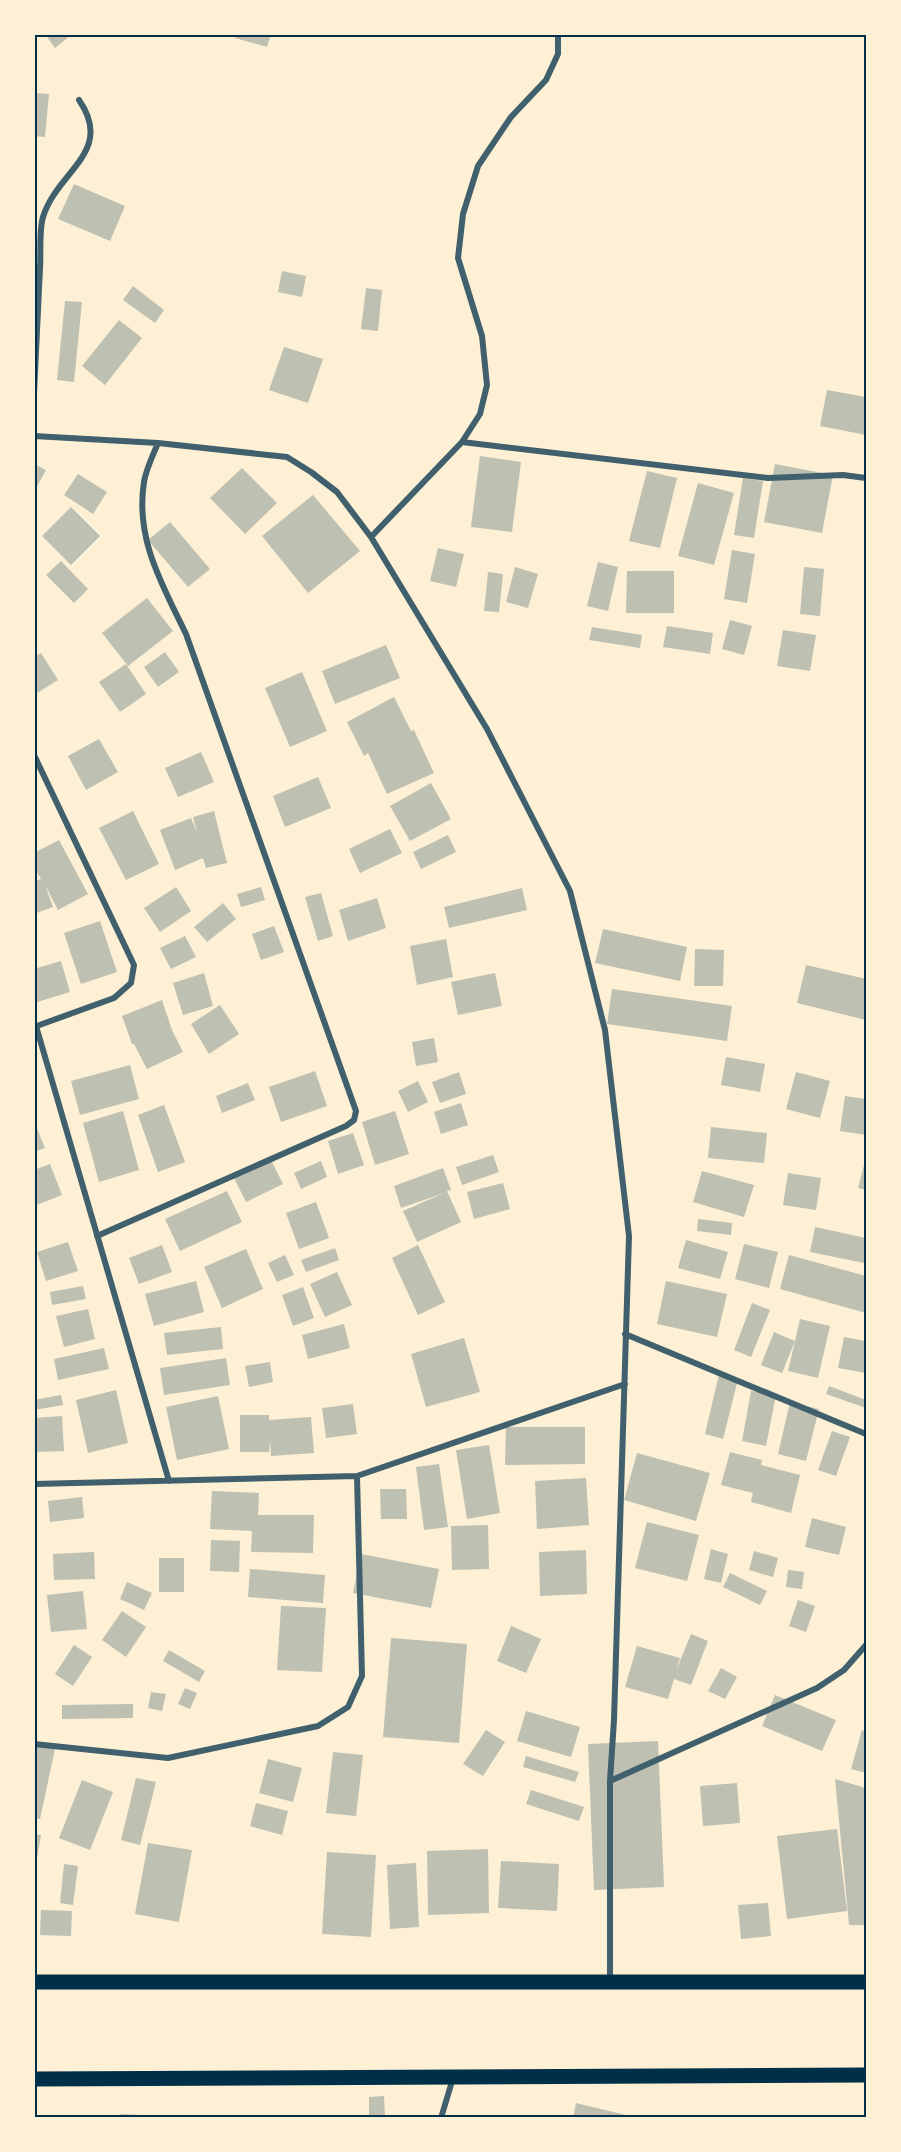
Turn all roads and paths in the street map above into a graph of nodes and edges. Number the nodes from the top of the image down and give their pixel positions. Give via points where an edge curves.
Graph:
1 (558, 34) edge
2 (79, 100) dead end
3 (34, 215) edge
4 (43, 217) junction
5 (34, 393) edge
6 (34, 436) edge
7 (462, 442) junction
8 (158, 443) junction
9 (867, 478) edge
10 (371, 537) junction
11 (34, 755) edge
12 (35, 1026) edge
13 (97, 1236) junction
14 (625, 1334) junction
15 (625, 1384) junction
16 (867, 1434) edge
17 (357, 1476) junction
18 (169, 1481) junction
19 (34, 1484) edge
20 (867, 1645) edge
21 (34, 1744) edge
22 (610, 1781) junction
23 (34, 1982) edge
24 (867, 1982) edge
25 (610, 1983) junction
26 (867, 2075) edge
27 (453, 2078) junction
28 (34, 2079) edge
29 (441, 2118) edge

1 - 7 street via 558,54 546,80 511,117 478,166 463,214 458,258 482,336 487,385 480,414
2 - 4 street via 89,114 91,132 86,153 58,188
3 - 4 street
4 - 5 street
6 - 8 street
7 - 9 street via 768,478
7 - 10 street
8 - 10 street via 287,458 337,492
8 - 13 street via 144,480 142,520 151,558 186,634 356,1111 354,1120 346,1126
10 - 14 street via 487,729 570,891 605,1030 629,1236
11 - 12 street via 134,964 131,983 114,998
12 - 13 street
13 - 18 street
14 - 15 street
14 - 16 street
15 - 17 street
15 - 22 street
17 - 18 street
17 - 21 street via 362,1676 348,1707 318,1726 168,1758
18 - 19 street
20 - 22 street via 844,1670 817,1688
22 - 25 street
23 - 25 main road
24 - 25 main road
26 - 27 main road
27 - 28 main road
27 - 29 street

